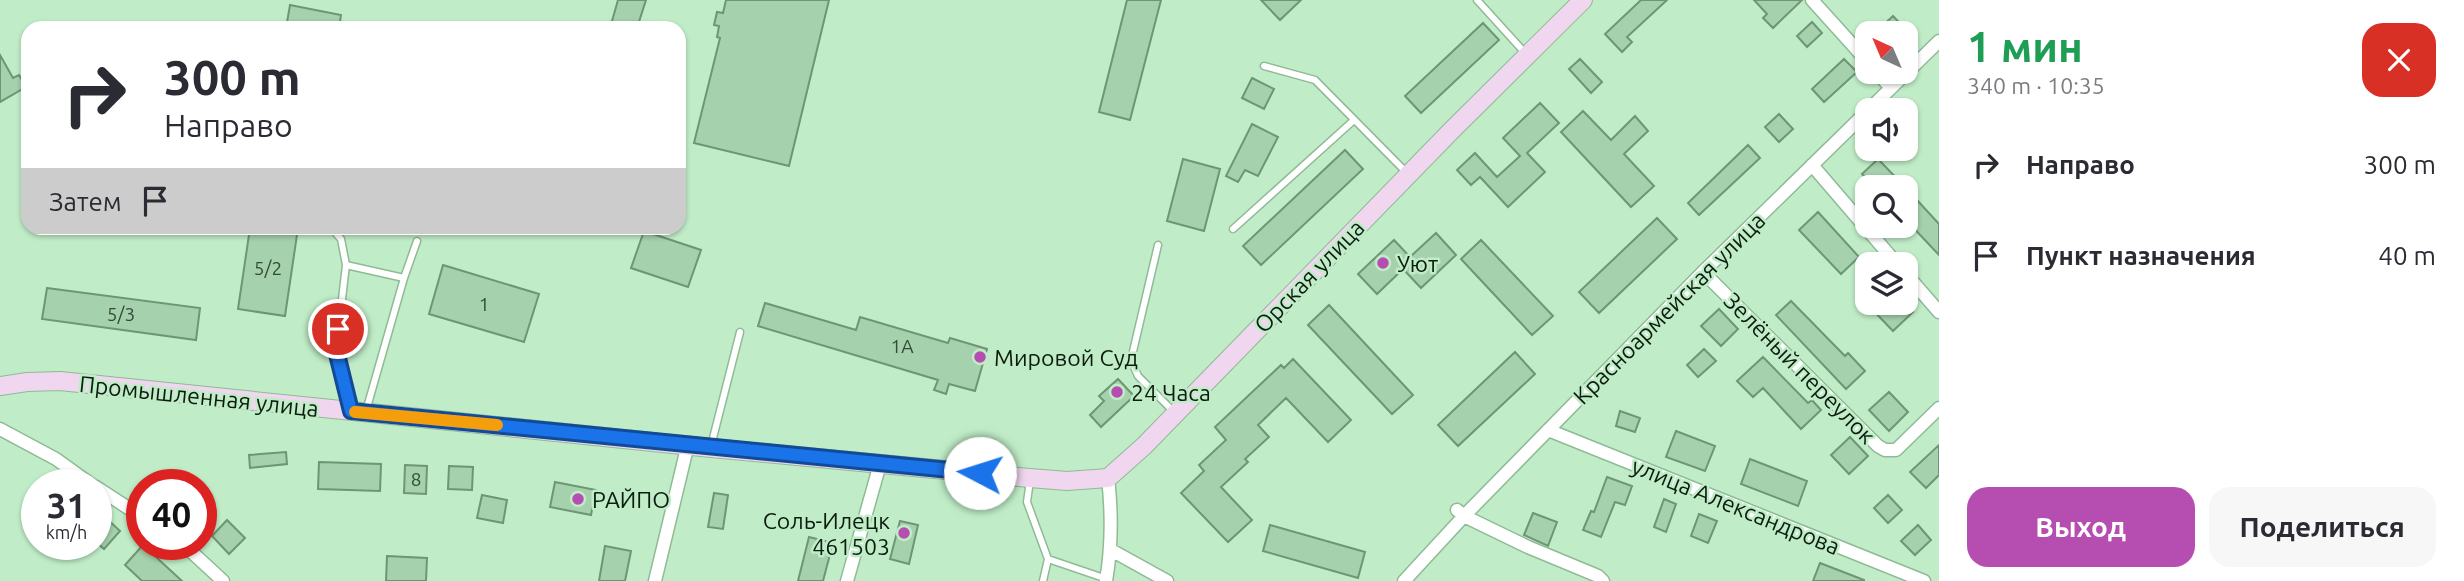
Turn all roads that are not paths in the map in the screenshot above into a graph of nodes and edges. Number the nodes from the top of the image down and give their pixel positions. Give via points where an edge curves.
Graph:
1 (1477, 0) edge
2 (1583, 0) edge
3 (1812, 0) edge
4 (1939, 41) edge
5 (1855, 48) edge
6 (1527, 55) junction
7 (1265, 66) dead end
8 (1887, 84) edge
9 (1890, 87) junction
10 (1354, 120) junction
11 (1812, 165) junction
12 (1409, 174) junction
13 (1233, 229) dead end
14 (337, 235) edge
15 (417, 241) dead end
16 (1158, 246) dead end
17 (1887, 252) edge
18 (346, 265) junction
19 (1703, 272) junction
20 (404, 278) junction
21 (1918, 288) edge
22 (1939, 312) edge
23 (740, 332) dead end
24 (0, 386) edge
25 (1939, 408) edge
26 (358, 412) junction
27 (1175, 413) junction
28 (0, 429) edge
29 (1548, 430) junction
30 (688, 444) junction
31 (711, 448) junction
32 (880, 464) junction
33 (70, 469) edge
34 (1030, 478) junction
35 (1108, 478) junction
36 (1461, 513) junction
37 (1111, 550) junction
38 (1048, 559) junction
39 (200, 560) edge
40 (1106, 580) edge
41 (223, 581) edge
42 (655, 581) edge
43 (847, 581) edge
44 (1043, 581) edge
45 (1167, 581) edge
46 (1405, 581) edge
47 (1603, 581) edge
48 (1924, 581) edge

1 - 6 lane
2 - 6 street, Орская улица
3 - 5 street
4 - 9 street, Красноармейская улица
6 - 12 street, Орская улица
7 - 10 lane via 1315,80
8 - 9 street
9 - 11 street, Красноармейская улица
10 - 12 lane
10 - 13 lane
11 - 17 street
11 - 19 street, Красноармейская улица
12 - 27 street, Орская улица
14 - 18 lane
15 - 20 lane
16 - 27 lane via 1131,360 1138,376
18 - 20 lane
18 - 26 lane via 336,350
19 - 25 street, Зелёный переулок via 1878,446 1891,451 1901,446
19 - 29 street, Красноармейская улица
20 - 26 lane
21 - 22 street
23 - 31 lane
24 - 26 street, Промышленная улица via 60,381
26 - 30 street, Промышленная улица
27 - 35 street, Орская улица
28 - 33 street
29 - 36 street, Красноармейская улица
29 - 48 street, улица Александрова
30 - 31 street, Промышленная улица
30 - 42 street
31 - 32 street, Промышленная улица
32 - 34 street, Промышленная улица
32 - 43 street
34 - 35 street, Промышленная улица
34 - 38 lane via 1027,502
35 - 37 street
36 - 46 street, Красноармейская улица
36 - 47 street
37 - 40 street
37 - 45 street
38 - 40 lane
38 - 44 lane
39 - 41 street

